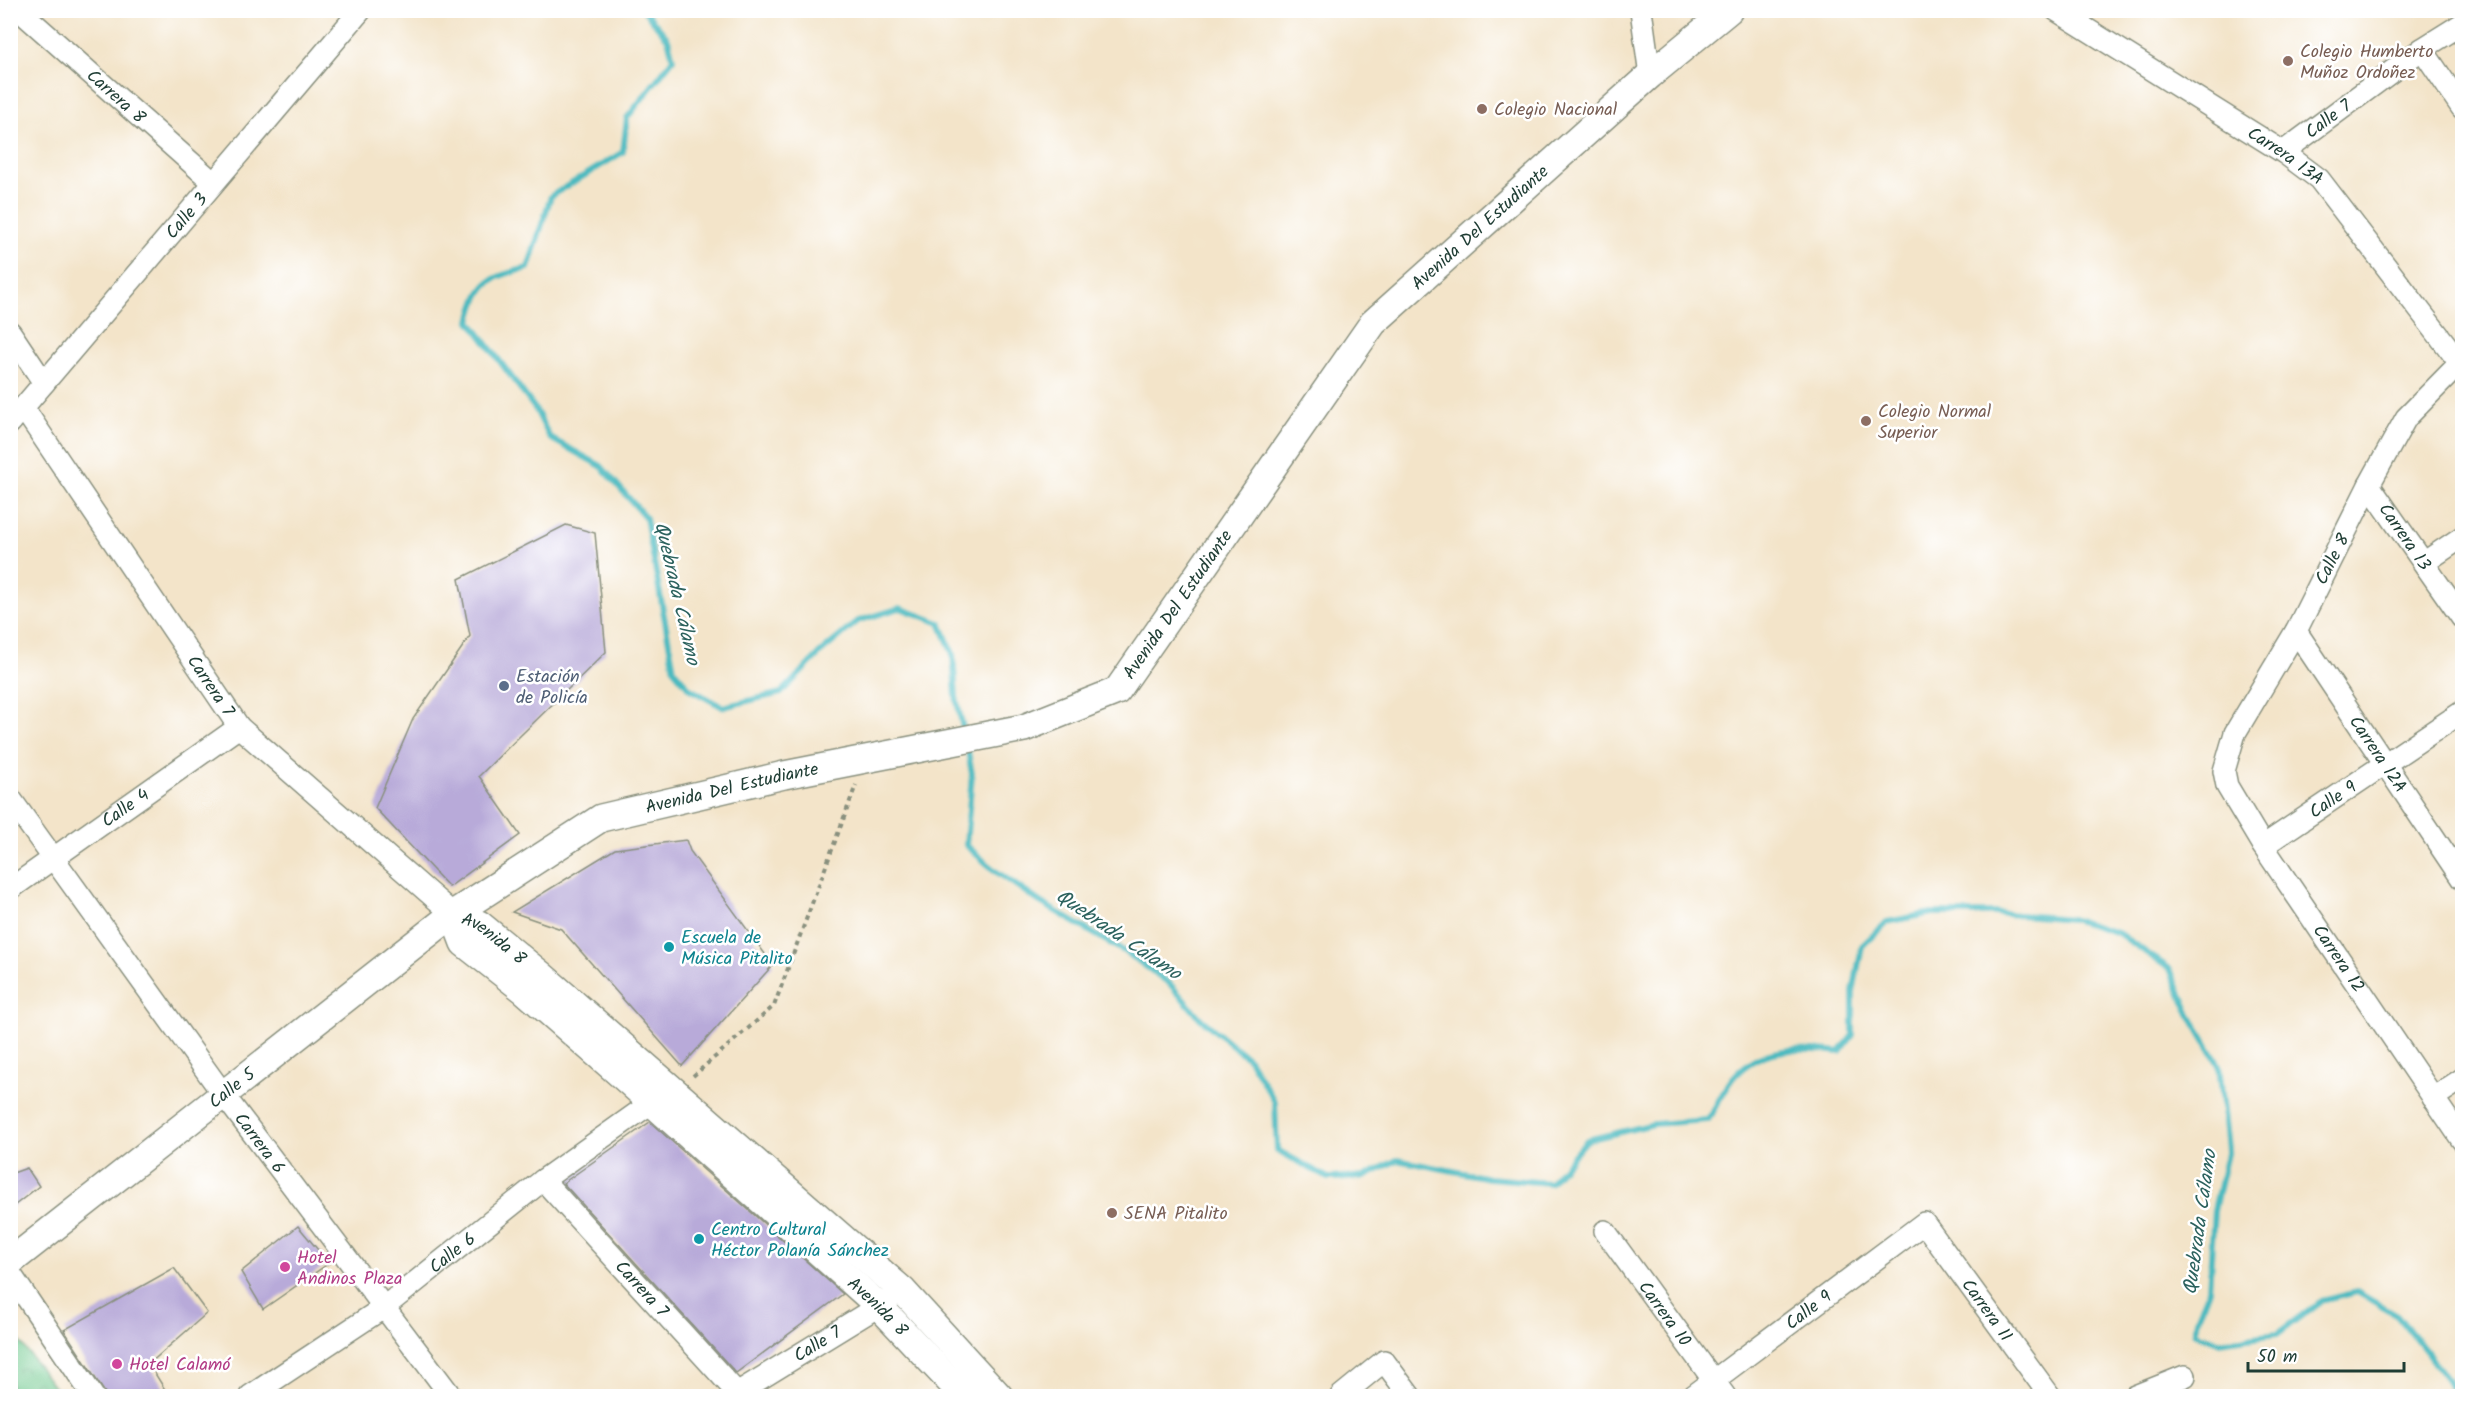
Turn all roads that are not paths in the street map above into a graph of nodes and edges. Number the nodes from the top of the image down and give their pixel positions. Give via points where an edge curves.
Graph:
1 (19, 10) edge
2 (361, 10) edge
3 (1641, 10) edge
4 (1729, 10) edge
5 (2056, 10) edge
6 (2463, 24) edge
7 (2421, 49) junction
8 (1650, 75) junction
9 (2463, 108) edge
10 (2283, 152) junction
11 (213, 182) junction
12 (10, 332) edge
13 (2461, 362) edge
14 (44, 383) junction
15 (17, 416) edge
16 (2368, 485) junction
17 (2463, 537) edge
18 (2425, 561) junction
19 (2463, 618) edge
20 (2296, 631) junction
21 (2463, 712) edge
22 (239, 727) junction
23 (2386, 764) junction
24 (2224, 771) joint
25 (10, 798) edge
26 (2263, 846) junction
27 (55, 857) junction
28 (2463, 879) edge
29 (10, 889) edge
30 (453, 914) junction
31 (2463, 1079) edge
32 (223, 1094) junction
33 (664, 1094) junction
34 (2433, 1098) junction
35 (2463, 1140) edge
36 (543, 1180) junction
37 (1924, 1222) joint
38 (1605, 1231) dead end
39 (10, 1262) edge
40 (10, 1273) edge
41 (903, 1291) junction
42 (879, 1306) junction
43 (383, 1308) junction
44 (2185, 1376) dead end
45 (1720, 1389) edge
46 (737, 1395) edge
47 (93, 1396) edge
48 (249, 1396) edge
49 (452, 1396) edge
50 (964, 1396) edge
51 (999, 1396) edge
52 (1341, 1396) edge
53 (1410, 1396) edge
54 (1693, 1396) edge
55 (2050, 1396) edge
56 (2135, 1396) edge

1 - 11 street, Carrera 8
2 - 11 street, Calle 3
3 - 8 street
4 - 8 main road, Avenida Del Estudiante
5 - 10 street, Carrera 13A
6 - 7 street, Calle 7
7 - 9 street
7 - 10 street, Calle 7
8 - 30 main road, Avenida Del Estudiante via 1373,323 1117,691 1024,729 784,775 601,818
10 - 13 street, Carrera 13A via 2319,179
11 - 14 street, Calle 3
12 - 14 street
13 - 16 street, Calle 8 via 2406,418
14 - 15 street, Calle 3
15 - 22 street, Carrera 7
16 - 18 street, Carrera 13
16 - 20 street, Calle 8
17 - 18 street
18 - 19 street, Carrera 13
20 - 23 street, Carrera 12A
20 - 24 street, Calle 8 via 2235,733
21 - 23 street, Calle 9
22 - 27 street, Calle 4
22 - 30 street, Carrera 7
23 - 26 street, Calle 9
23 - 28 street, Carrera 12A
24 - 26 street, Carrera 12 via 2227,786
25 - 27 street, Carrera 6
26 - 34 street, Carrera 12
27 - 29 street, Calle 4
27 - 32 street, Carrera 6
30 - 32 main road, Calle 5
30 - 33 main road, Avenida 8 via 479,924
31 - 34 street
32 - 39 main road, Calle 5
32 - 43 street, Carrera 6
33 - 36 street, Calle 6
33 - 41 main road, Avenida 8
33 - 42 main road, Avenida 8
34 - 35 street, Carrera 12
36 - 43 street, Calle 6
36 - 46 street, Carrera 7
37 - 45 street, Calle 9
37 - 55 street, Carrera 11
38 - 45 street, Carrera 10
40 - 47 street
41 - 42 street, Calle 7
41 - 51 main road, Avenida 8
42 - 46 street, Calle 7
42 - 50 main road, Avenida 8
43 - 48 street, Calle 6
43 - 49 street, Carrera 6
44 - 56 street
45 - 54 street, Calle 9
52 - 53 street via 1384,1362

